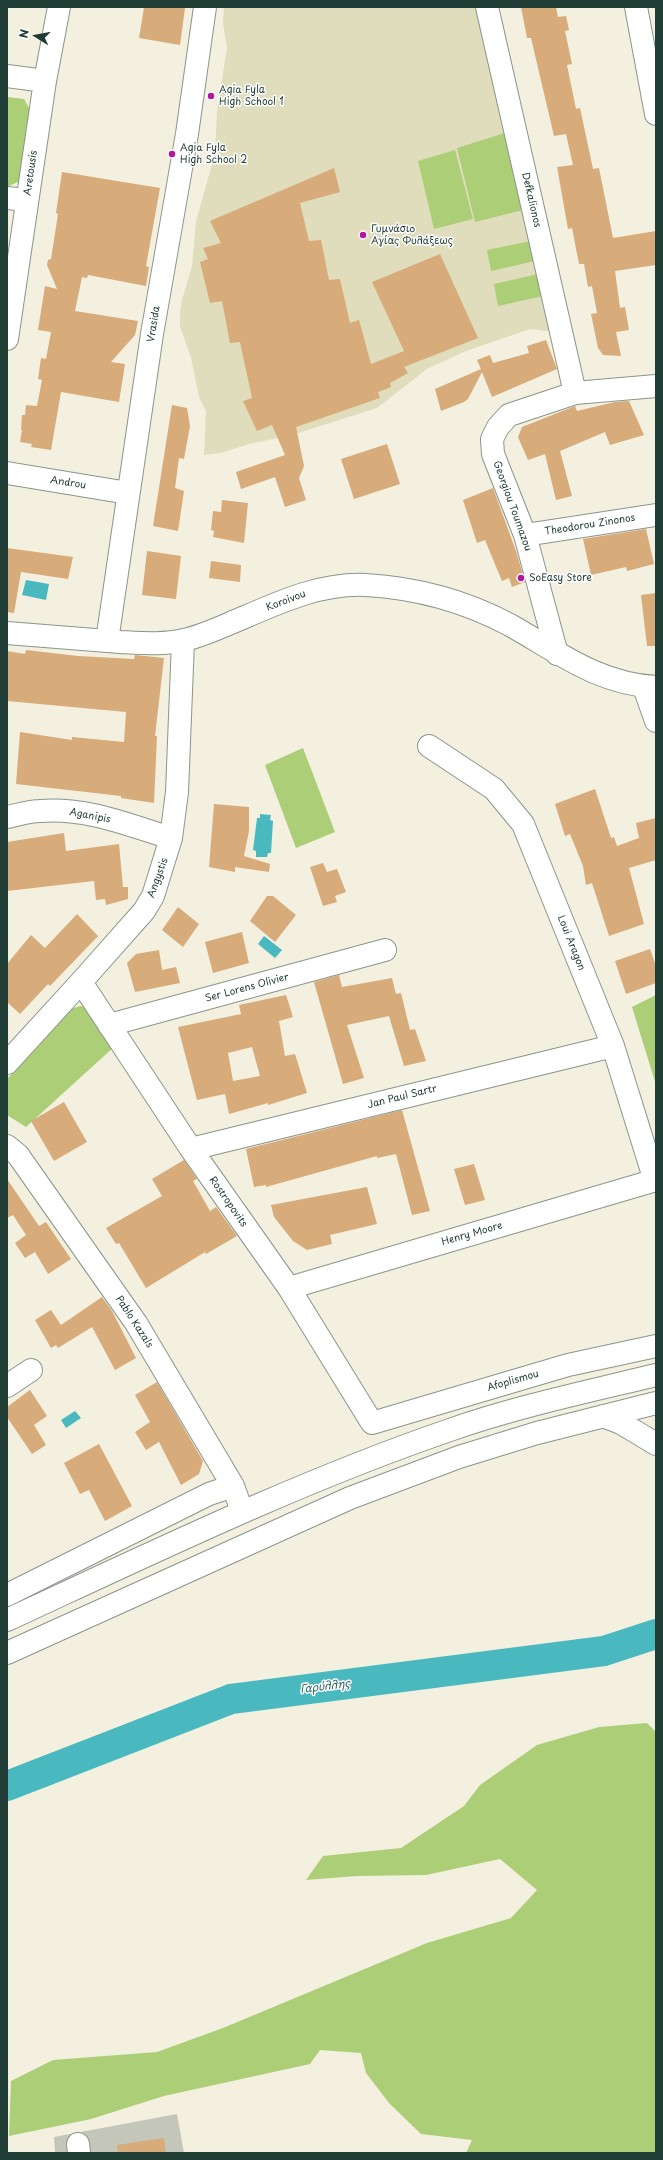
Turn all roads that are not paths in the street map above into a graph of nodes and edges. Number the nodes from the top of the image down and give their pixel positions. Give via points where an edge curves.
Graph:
1 (59, 7) edge
2 (205, 7) edge
3 (488, 7) edge
4 (636, 7) edge
5 (7, 76) edge
6 (45, 81) junction
7 (656, 114) edge
8 (17, 199) edge
9 (7, 334) edge
10 (656, 386) edge
11 (575, 392) junction
12 (7, 473) edge
13 (128, 493) junction
14 (656, 515) edge
15 (524, 535) junction
16 (7, 633) edge
17 (107, 641) junction
18 (183, 641) junction
19 (557, 654) junction
20 (650, 687) edge
21 (656, 721) edge
22 (429, 746) dead end
23 (7, 817) edge
24 (171, 838) junction
25 (385, 950) dead end
26 (81, 982) junction
27 (110, 1025) junction
28 (613, 1046) junction
29 (7, 1063) edge
30 (7, 1146) edge
31 (192, 1149) junction
32 (656, 1180) edge
33 (289, 1288) junction
34 (656, 1346) edge
35 (31, 1370) dead end
36 (656, 1375) edge
37 (7, 1386) edge
38 (656, 1403) edge
39 (602, 1416) junction
40 (372, 1423) joint
41 (656, 1444) edge
42 (233, 1486) junction
43 (242, 1510) junction
44 (7, 1596) edge
45 (7, 1620) edge
46 (7, 1653) edge

1 - 6 street, Aretousis
2 - 13 street, Vrasida via 187,134 152,334
3 - 11 street, Defkalionos
4 - 7 street
5 - 6 street
6 - 8 street, Aretousis
8 - 9 street, Aretousis
10 - 11 street, Georgiou Toumazou
11 - 15 street, Georgiou Toumazou via 510,415 498,427 492,439 492,454
12 - 13 street, Androu
13 - 17 street, Vrasida
14 - 15 street, Theodorou Zinonos
15 - 19 street, Georgiou Toumazou
16 - 17 street, Koroivou
17 - 18 street, Koroivou
18 - 19 street, Koroivou via 216,631 308,592 336,586 366,585 434,594 466,605 509,625
18 - 24 street, Angystis via 177,792
19 - 20 street, Koroivou via 594,672
20 - 21 street
22 - 28 street, Loui Aragon via 494,789 523,824
23 - 24 street, Aganipis via 40,811 67,811 101,816
24 - 26 street, Angystis via 160,877 144,911
25 - 27 street, Ser Lorens Olivier
26 - 27 street, Rostropovits
26 - 29 street, Angystis
27 - 31 street, Rostropovits
28 - 31 street, Jan Paul Sartr
28 - 32 street, Loui Aragon
30 - 42 street, Pablo Kazals via 18,1155 136,1323
31 - 33 street, Rostropovits
32 - 33 street, Henry Moore
33 - 40 street, Rostropovits
34 - 40 street, Afoplismou via 568,1365
35 - 37 street
36 - 43 street via 509,1411 448,1430
38 - 39 street
39 - 41 street via 622,1423
39 - 46 street via 459,1457 350,1498
42 - 43 street, Pablo Kazals
42 - 44 street via 209,1494
43 - 45 street

